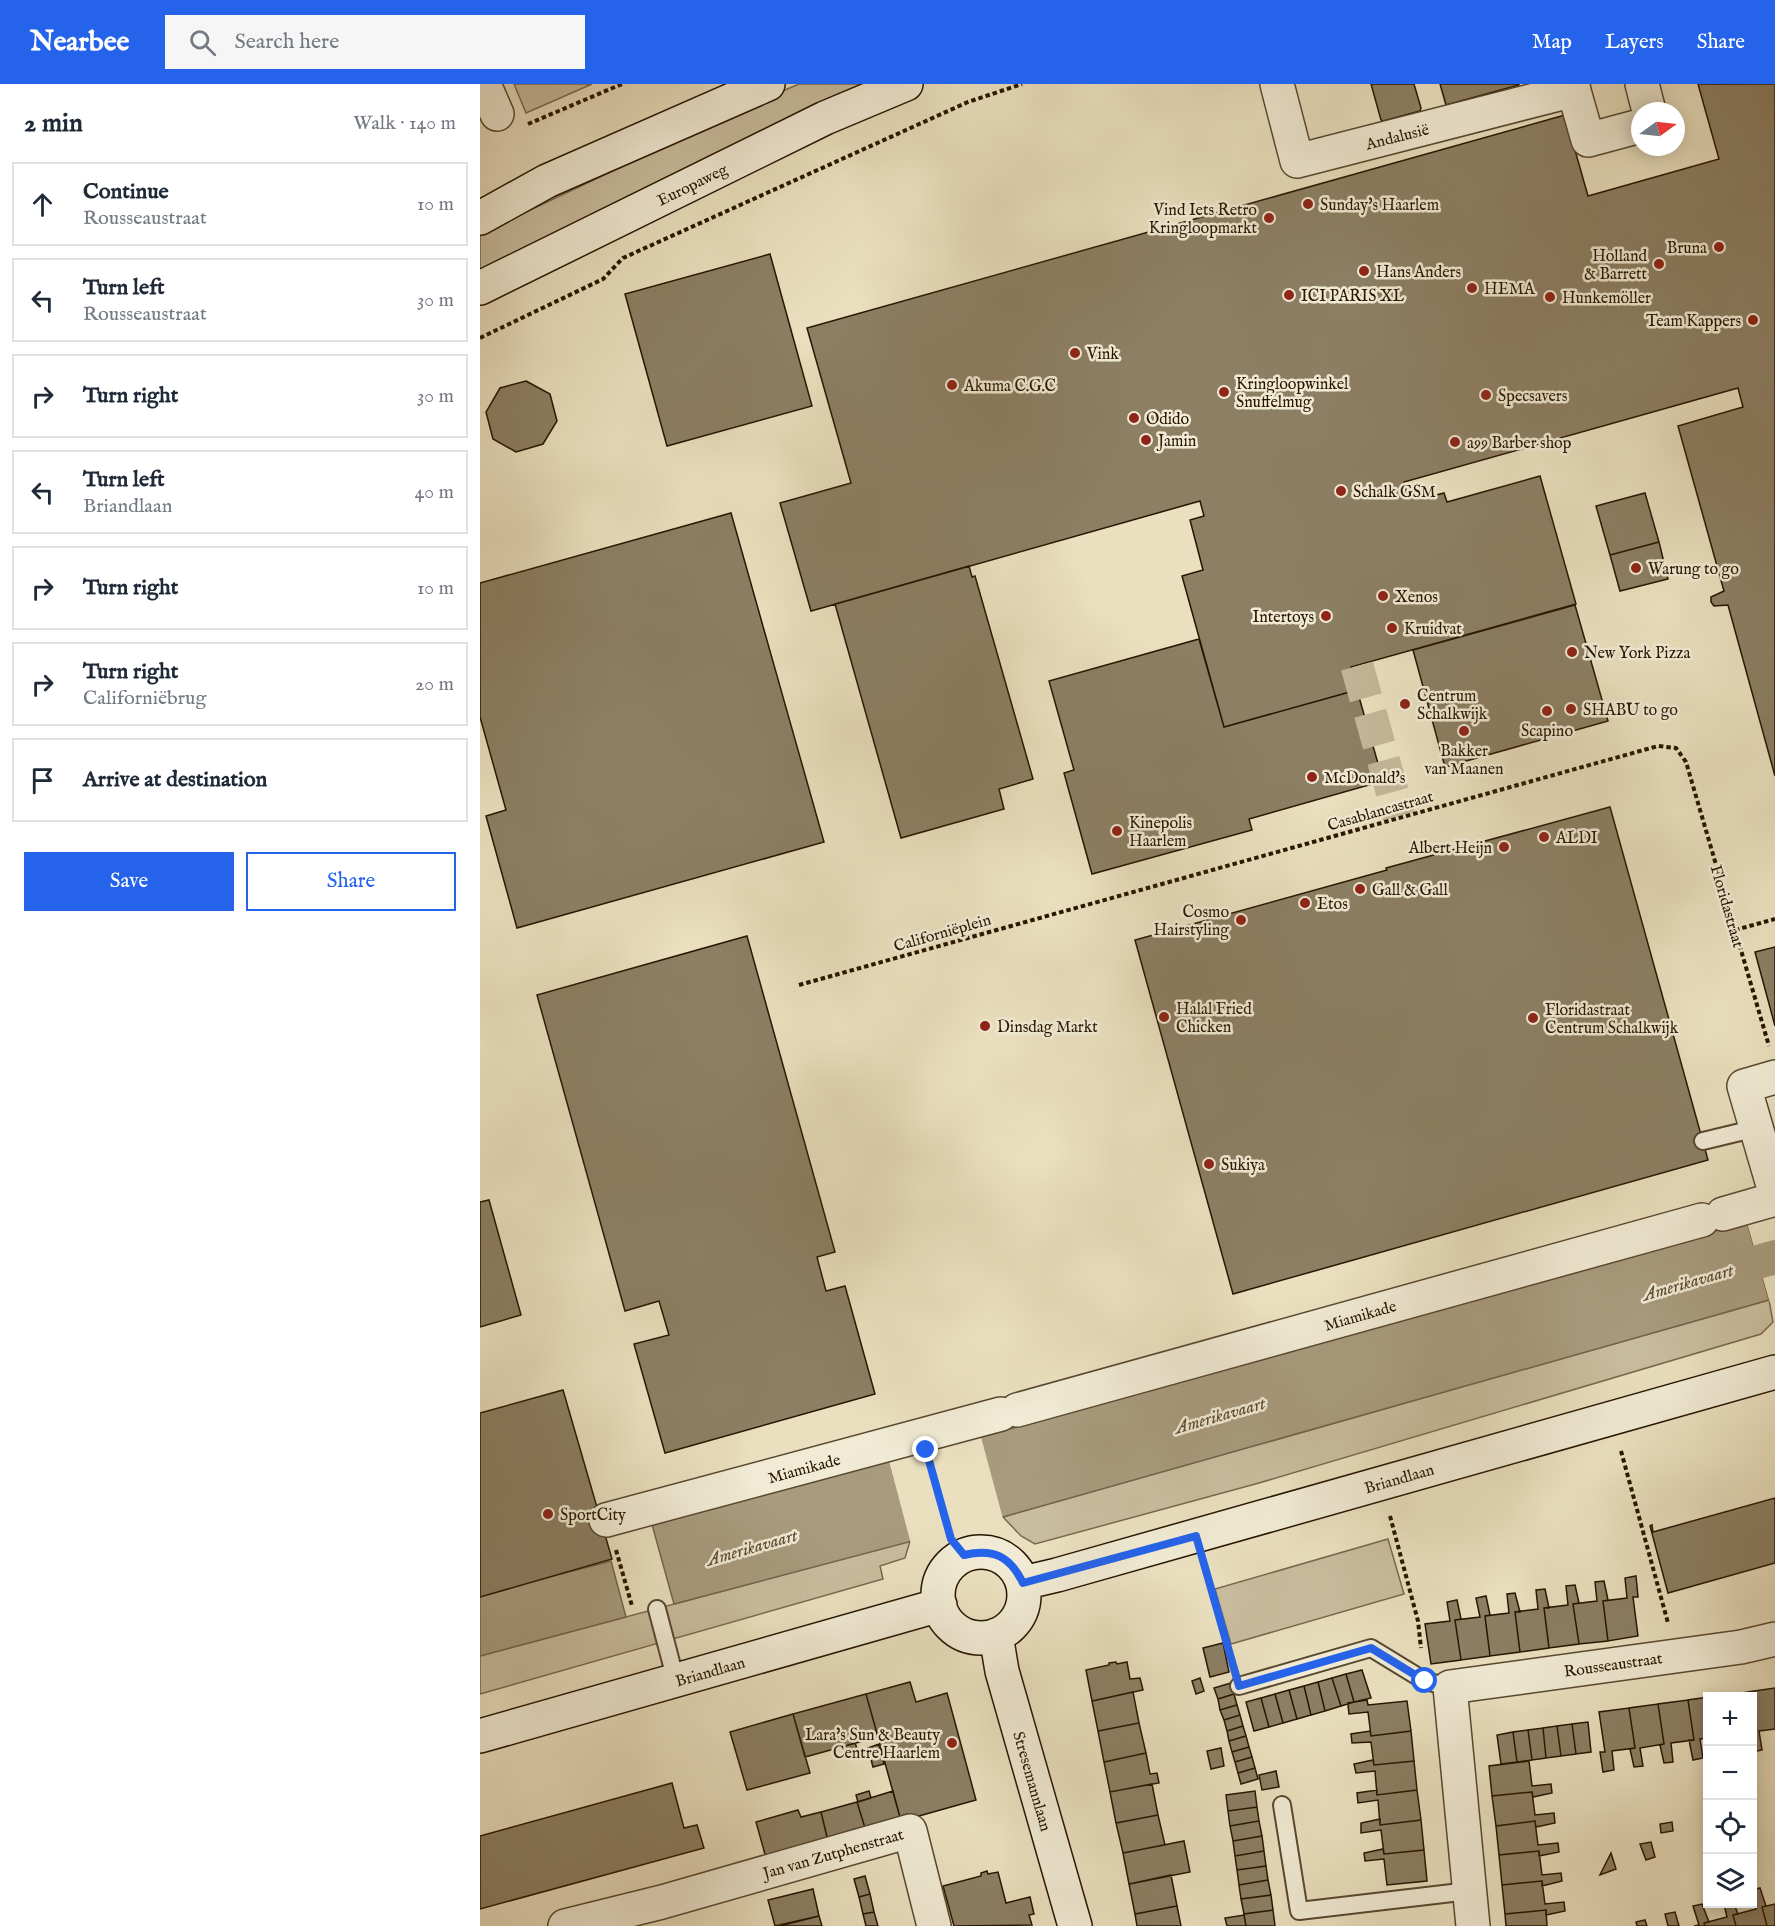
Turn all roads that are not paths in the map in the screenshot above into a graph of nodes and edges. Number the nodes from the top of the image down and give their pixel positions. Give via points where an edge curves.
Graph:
1 (484, 84) edge
2 (768, 84) edge
3 (906, 84) edge
4 (1277, 84) edge
5 (1642, 84) edge
6 (1573, 87) edge
7 (1647, 102) edge
8 (497, 114) dead end
9 (1631, 128) edge
10 (480, 218) edge
11 (480, 288) edge
12 (1773, 1066) edge
13 (1757, 1128) junction
14 (1703, 1141) dead end
15 (1775, 1192) edge
16 (1775, 1199) edge
17 (1775, 1372) edge
18 (606, 1520) dead end
19 (1023, 1583) junction
20 (940, 1605) junction
21 (657, 1609) dead end
22 (996, 1635) junction
23 (1775, 1639) edge
24 (676, 1681) junction
25 (1437, 1684) junction
26 (1239, 1686) road end
27 (480, 1736) edge
28 (1282, 1804) dead end
29 (1470, 1891) junction
30 (667, 1914) edge
31 (565, 1926) edge
32 (934, 1926) edge
33 (1075, 1926) edge
34 (1473, 1926) edge

1 - 8 street
2 - 10 street via 547,181
3 - 11 street, Europaweg via 825,118
4 - 6 street, Andalusië via 1297,161
5 - 7 street
6 - 9 street, Andalusië via 1588,140
12 - 13 street via 1744,1086
13 - 14 lane
13 - 15 street
16 - 18 street, Miamikade
17 - 19 street, Briandlaan
19 - 20 street via 1006,1559 958,1547 943,1576
19 - 22 street via 1019,1614
20 - 22 street via 945,1618 968,1636
20 - 24 street, Briandlaan
21 - 24 lane
22 - 33 street, Stresemannlaan via 1002,1671
23 - 25 street, Rousseaustraat via 1741,1647
24 - 27 street, Briandlaan
25 - 26 lane via 1371,1648
25 - 29 street
28 - 29 lane via 1299,1911
29 - 34 street
30 - 31 street, Jan van Zutphenstraat
30 - 32 street, Jan van Zutphenstraat via 910,1831

